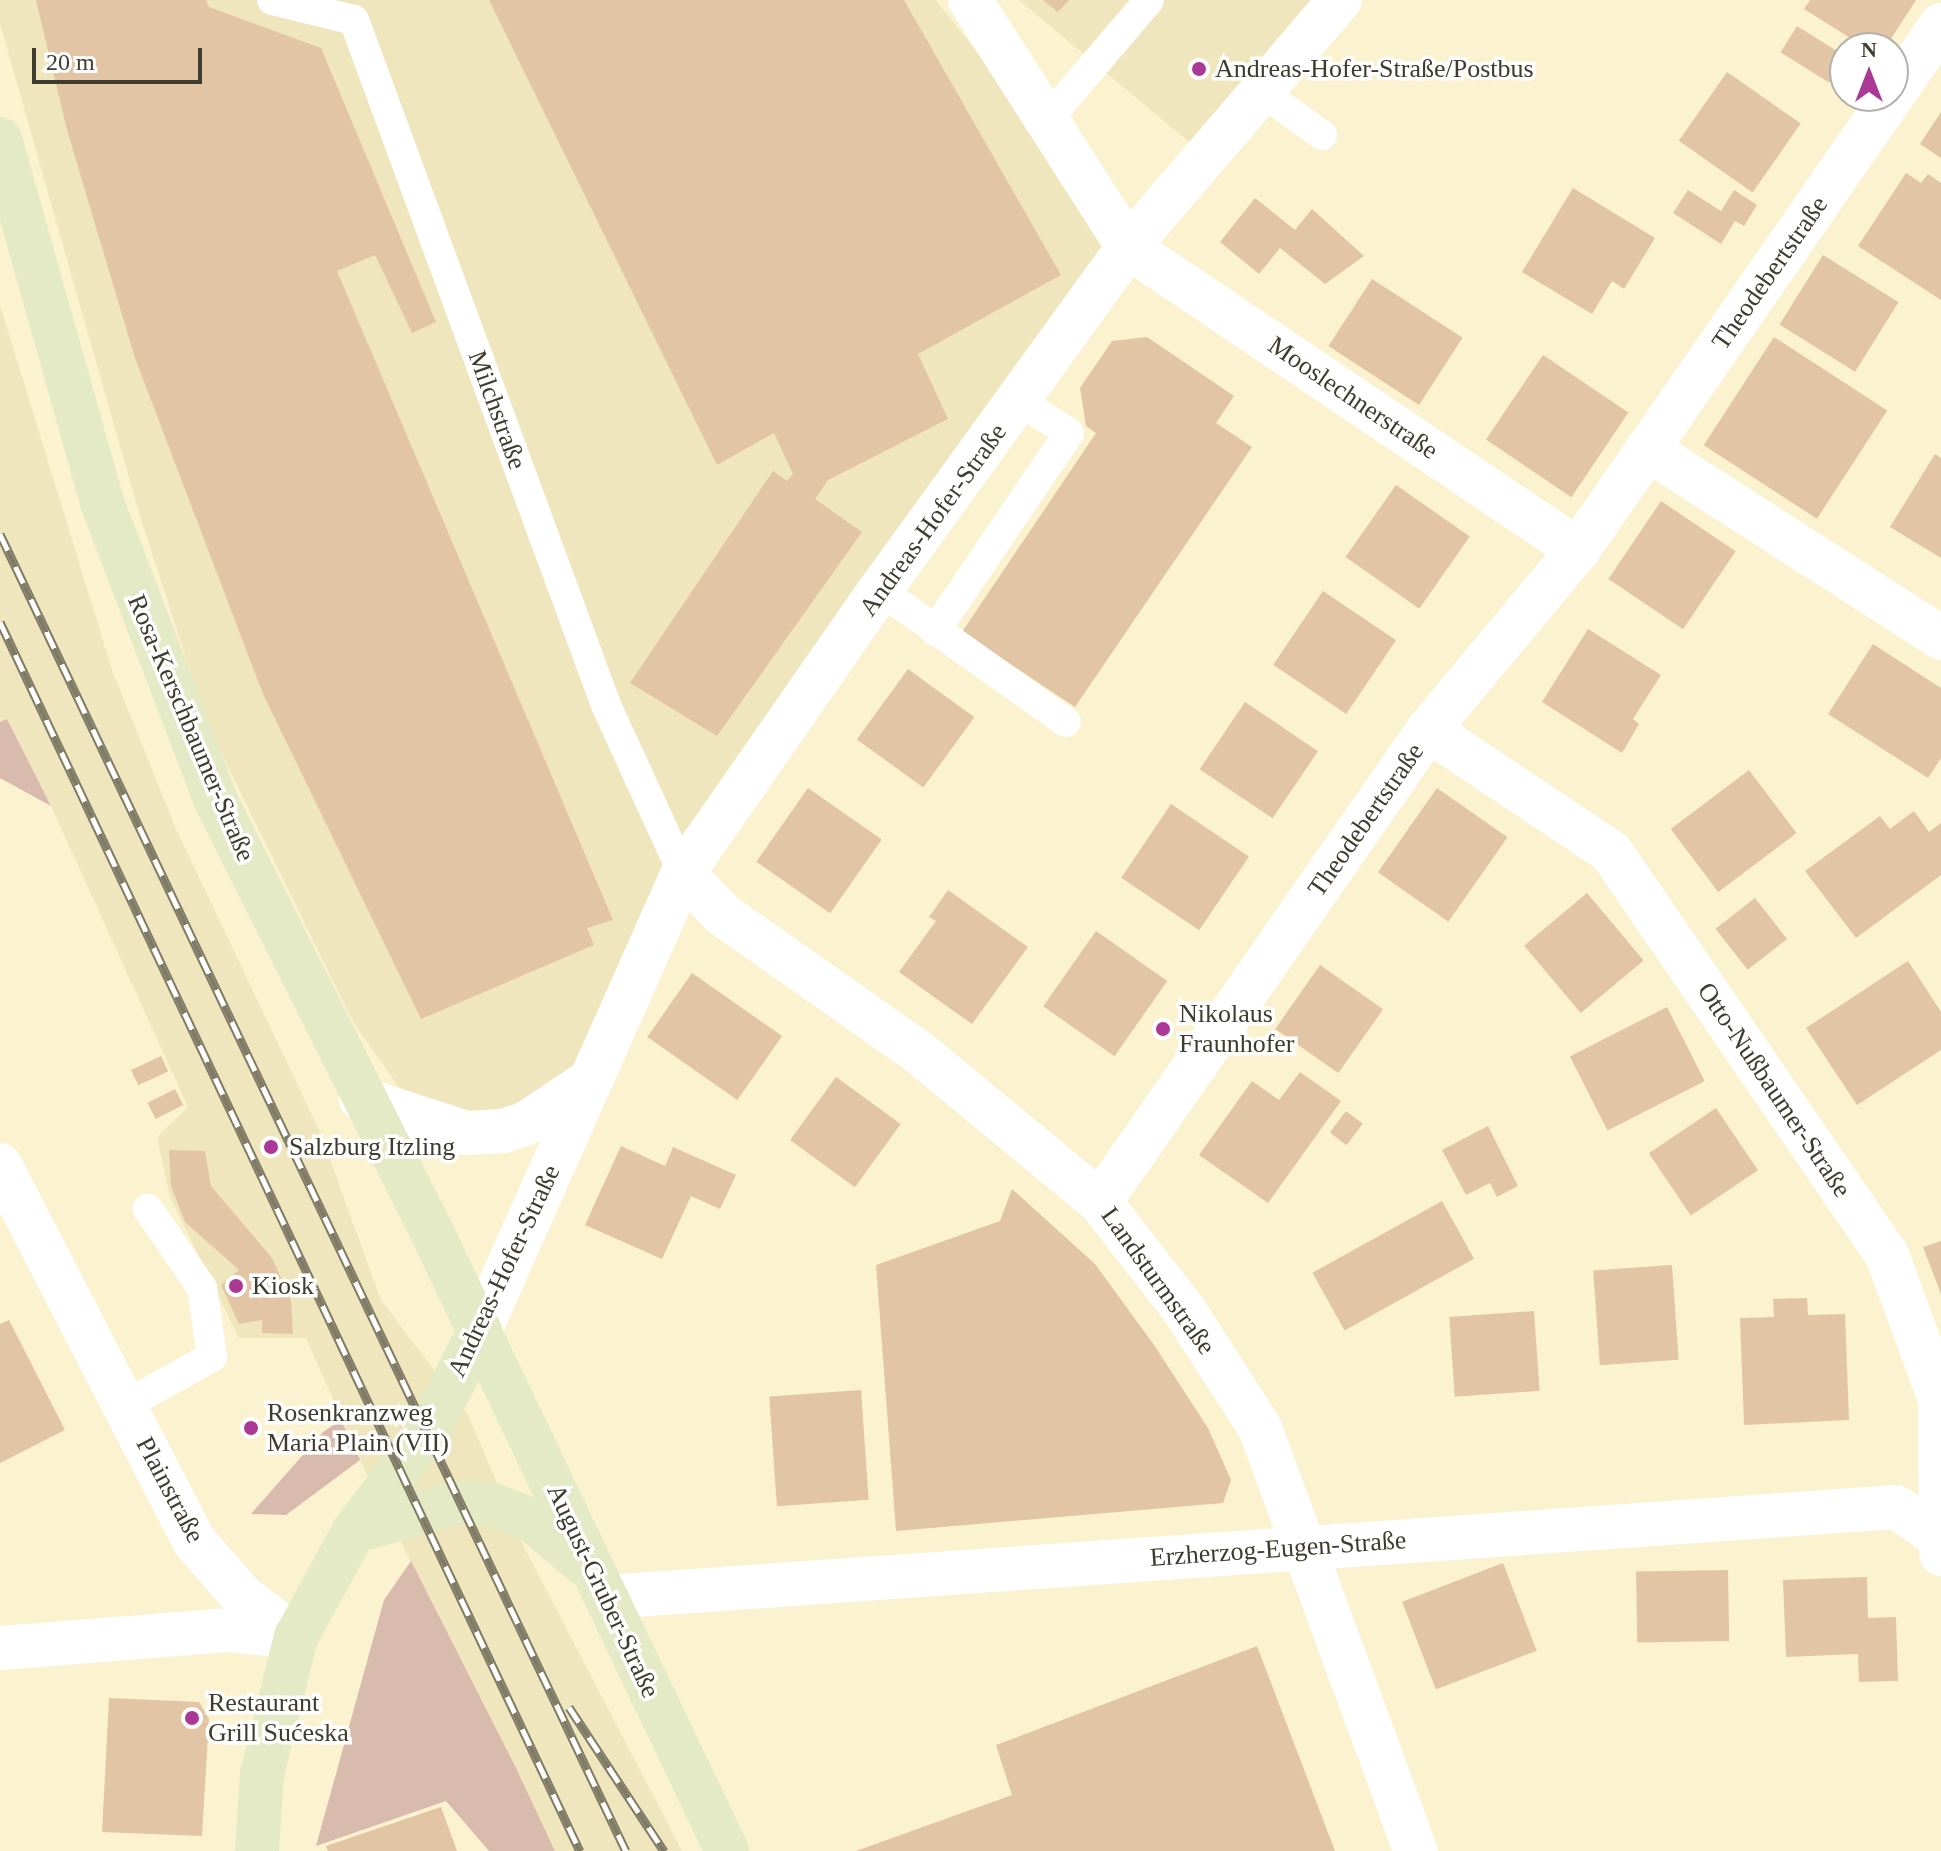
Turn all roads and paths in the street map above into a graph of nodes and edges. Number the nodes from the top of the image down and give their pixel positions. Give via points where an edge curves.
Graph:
1 (272, 0) edge
2 (970, 0) edge
3 (1149, 0) edge
4 (1336, 2) edge
5 (1941, 25) edge
6 (1909, 72) edge
7 (1262, 92) junction
8 (1881, 112) edge
9 (1047, 120) junction
10 (1322, 135) dead end
11 (0, 139) edge
12 (1128, 247) junction
13 (1020, 401) junction
14 (1647, 449) junction
15 (1578, 550) junction
16 (880, 590) junction
17 (935, 631) junction
18 (1941, 638) edge
19 (1066, 722) dead end
20 (1428, 730) junction
21 (683, 873) junction
22 (588, 1082) junction
23 (361, 1099) junction
24 (0, 1165) edge
25 (1100, 1202) junction
26 (148, 1209) dead end
27 (480, 1330) junction
28 (125, 1405) junction
29 (354, 1531) junction
30 (1940, 1537) edge
31 (1308, 1546) junction
32 (1941, 1554) edge
33 (602, 1588) junction
34 (296, 1637) junction
35 (0, 1648) edge
36 (257, 1851) edge
37 (727, 1851) edge
38 (1416, 1851) edge

1 - 21 lane, Milchstraße via 354,20 606,705
2 - 9 street
3 - 9 lane
4 - 7 street, Andreas-Hofer-Straße
5 - 6 street, Theodebertstraße
7 - 10 lane
7 - 12 street, Andreas-Hofer-Straße
8 - 14 street, Theodebertstraße
9 - 12 street
11 - 23 main road, Rosa-Kerschbaumer-Straße via 103,505 162,670 215,799
12 - 13 street, Andreas-Hofer-Straße
12 - 15 street, Mooslechnerstraße
13 - 16 street, Andreas-Hofer-Straße
13 - 17 lane via 1069,433
14 - 15 street, Theodebertstraße
14 - 18 street
15 - 20 street, Theodebertstraße
16 - 17 lane
16 - 21 street, Andreas-Hofer-Straße
17 - 19 lane
20 - 25 street, Theodebertstraße
20 - 30 street, Otto-Nußbaumer-Straße via 1611,852 1887,1255 1940,1399
21 - 22 street, Andreas-Hofer-Straße
21 - 25 street, Landsturmstraße via 722,914 921,1054
22 - 23 street, Andreas-Hofer-Straße via 525,1124 503,1131 466,1133
22 - 27 street, Andreas-Hofer-Straße
23 - 27 main road, Rosa-Kerschbaumer-Straße
24 - 28 street, Plainstraße
25 - 31 street, Landsturmstraße via 1184,1310 1260,1428
26 - 28 lane via 202,1288 212,1357
27 - 29 main road, Andreas-Hofer-Straße via 428,1432
27 - 33 main road, August-Gruber-Straße
28 - 34 street, Plainstraße via 194,1541 242,1596
29 - 33 main road via 460,1502 490,1504 532,1520 567,1546
29 - 34 main road, Andreas-Hofer-Straße
30 - 31 street, Erzherzog-Eugen-Straße via 1896,1507
30 - 32 street, Otto-Nußbaumer-Straße
31 - 33 street, Erzherzog-Eugen-Straße
31 - 38 street, Landsturmstraße
33 - 37 main road, August-Gruber-Straße
34 - 35 street via 230,1630
34 - 36 main road via 262,1774

